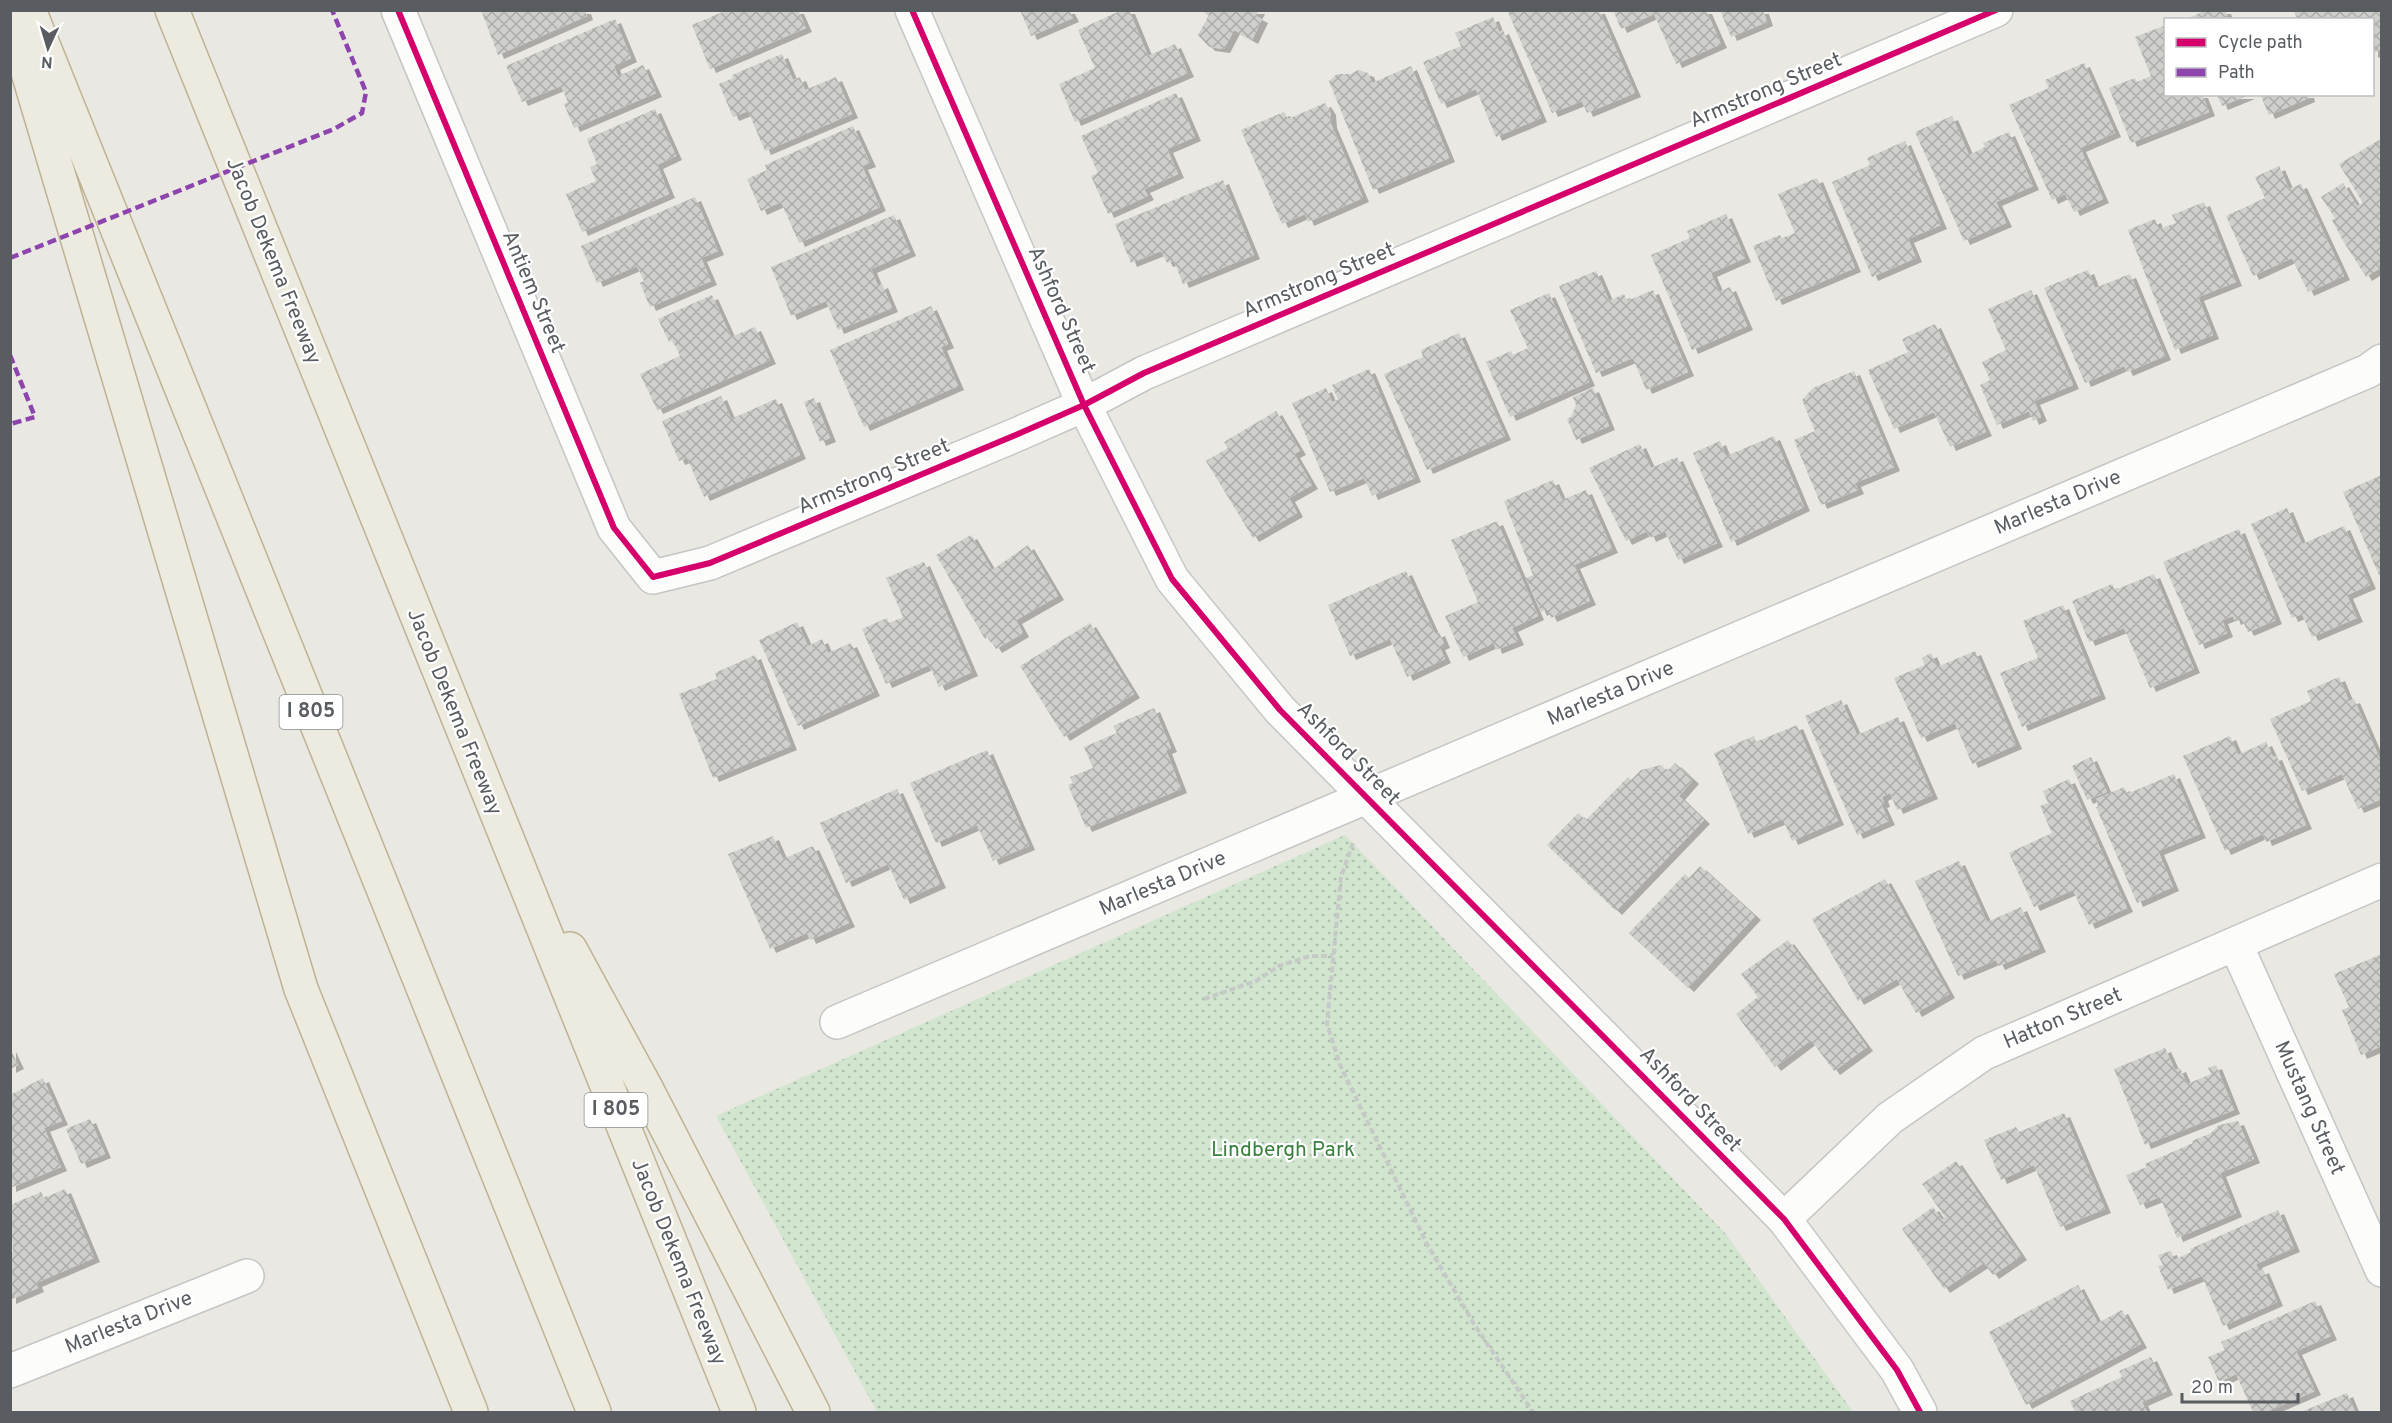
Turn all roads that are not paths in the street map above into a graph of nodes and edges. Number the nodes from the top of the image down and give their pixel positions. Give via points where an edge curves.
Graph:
1 (28, 10) edge
2 (172, 10) edge
3 (398, 10) edge
4 (912, 10) edge
5 (1996, 10) edge
6 (10, 14) edge
7 (2382, 361) edge
8 (1084, 405) junction
9 (653, 577) joint
10 (1369, 797) junction
11 (492, 807) junction
12 (2382, 880) edge
13 (2236, 945) junction
14 (837, 1022) dead end
15 (1784, 1219) junction
16 (2382, 1270) edge
17 (248, 1276) dead end
18 (10, 1371) edge
19 (471, 1413) edge
20 (594, 1413) edge
21 (739, 1413) edge
22 (813, 1413) edge
23 (1920, 1413) edge

1 - 20 highway, I 805
2 - 11 highway, Jacob Dekema Freeway / I 805
3 - 9 street, Antiem Street via 614,528
4 - 8 street, Ashford Street
5 - 8 street, Armstrong Street via 1144,373
6 - 19 highway via 301,988
7 - 10 street, Marlesta Drive
8 - 9 street, Armstrong Street via 710,564
8 - 10 street, Ashford Street via 1172,579 1280,710
10 - 14 street, Marlesta Drive
10 - 15 street, Ashford Street
11 - 21 highway, Jacob Dekema Freeway / I 805
11 - 22 highway via 647,1090
12 - 13 street, Hatton Street
13 - 15 street, Hatton Street via 1984,1053 1890,1118
13 - 16 street, Mustang Street
15 - 23 street, Ashford Street via 1897,1370
17 - 18 street, Marlesta Drive

